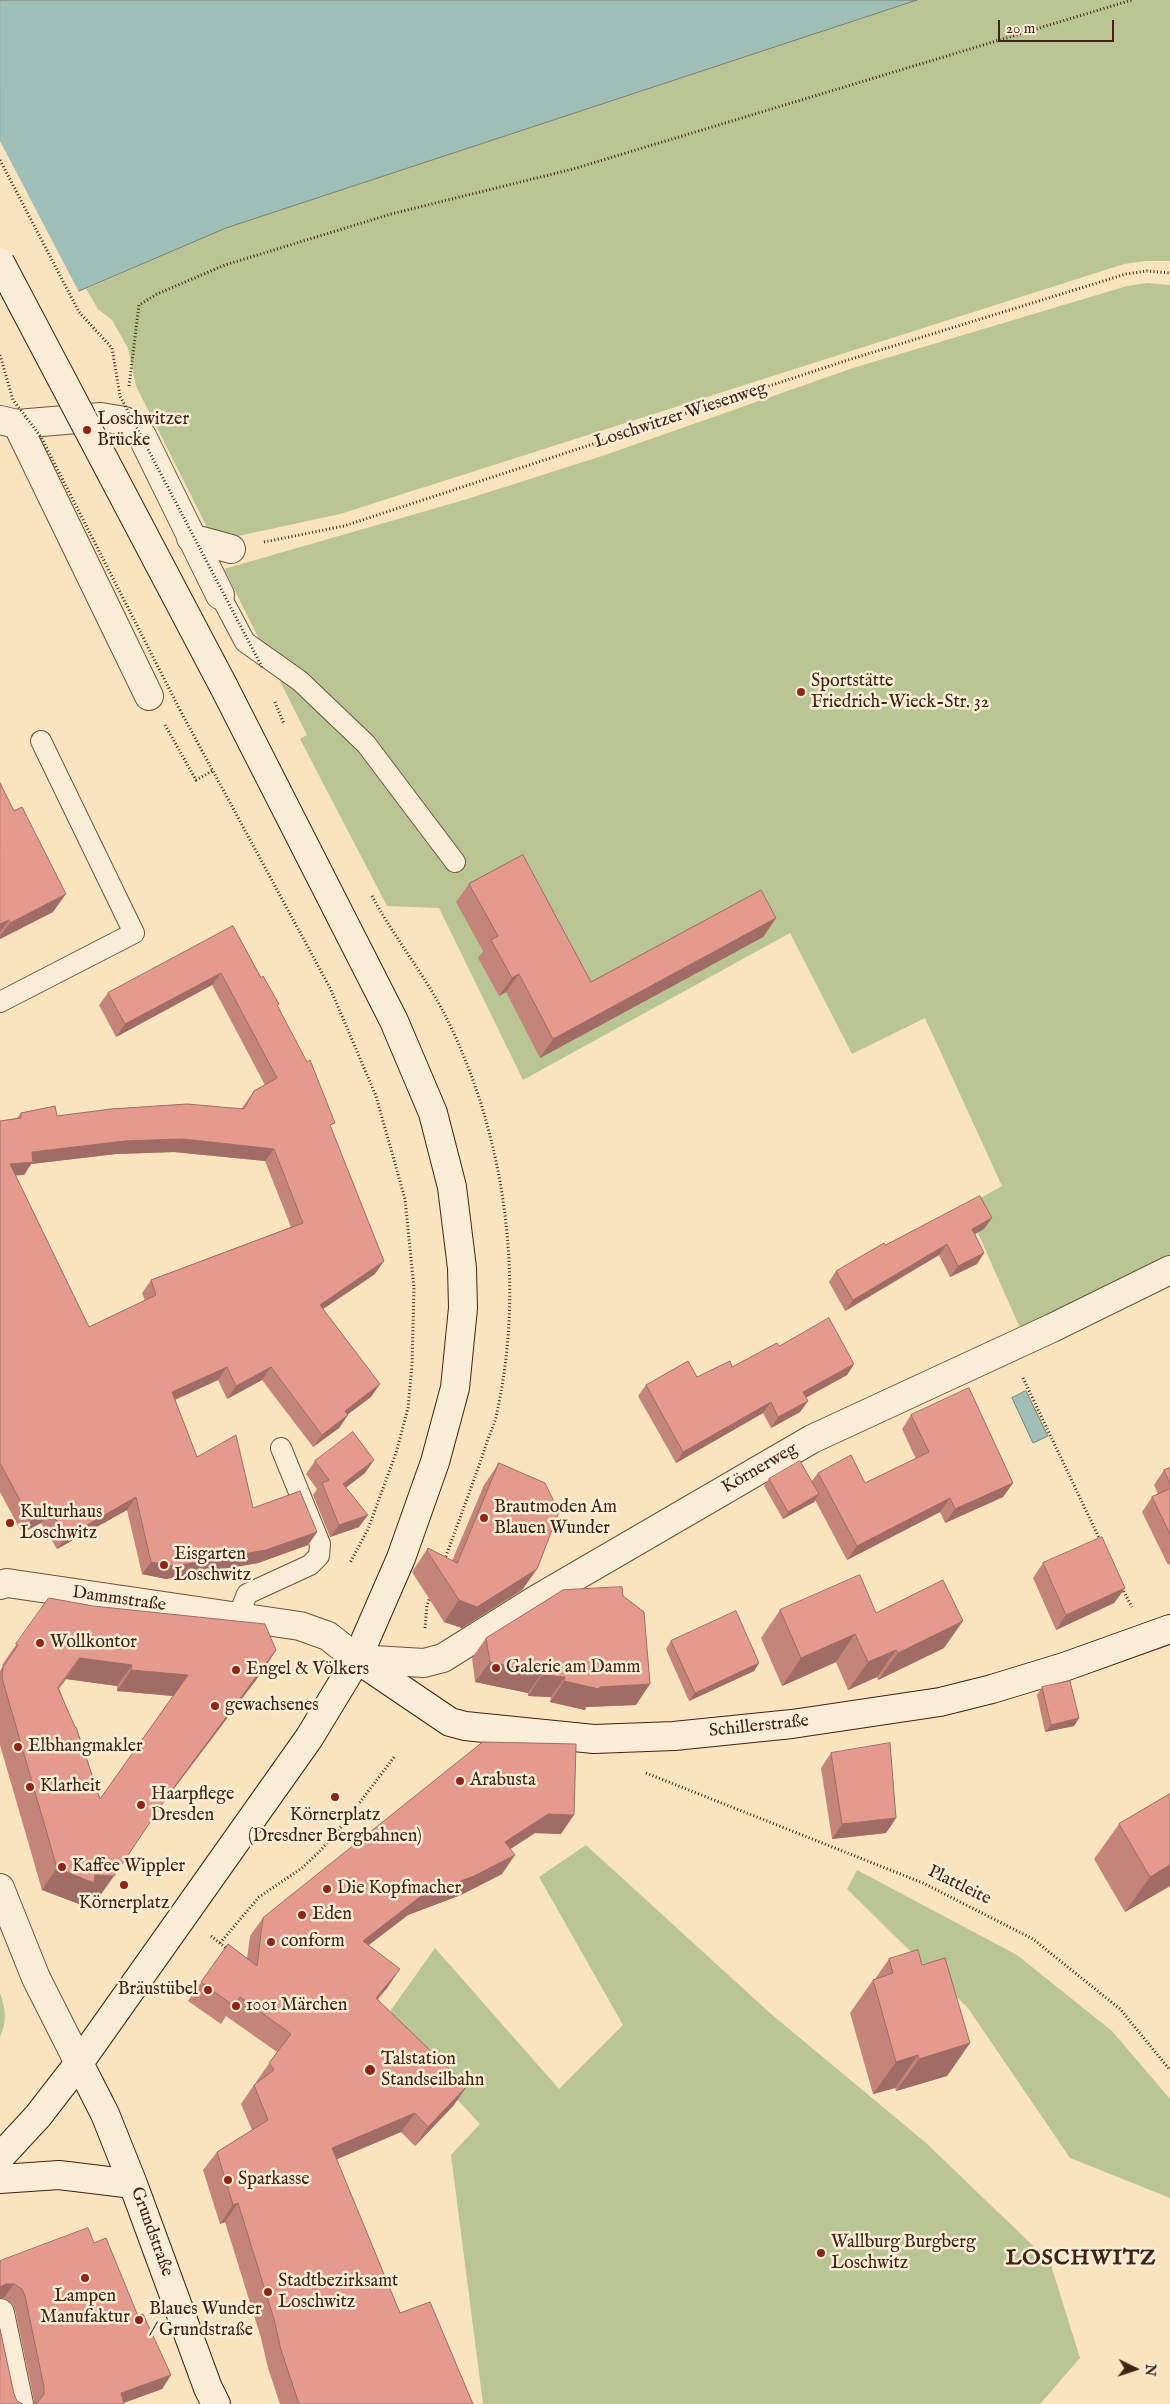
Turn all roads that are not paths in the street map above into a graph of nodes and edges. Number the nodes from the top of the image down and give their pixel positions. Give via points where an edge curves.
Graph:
1 (0, 262) edge
2 (9, 422) edge
3 (191, 538) junction
4 (231, 549) road end
5 (220, 595) joint
6 (149, 696) road end
7 (41, 741) dead end
8 (454, 862) dead end
9 (0, 1002) edge
10 (1170, 1270) edge
11 (281, 1448) dead end
12 (0, 1585) edge
13 (238, 1617) junction
14 (1158, 1633) edge
15 (357, 1659) junction
16 (0, 1888) edge
17 (79, 2063) junction
18 (0, 2157) edge
19 (0, 2179) edge
20 (133, 2184) junction
21 (0, 2313) edge
22 (19, 2404) edge
23 (216, 2404) edge

1 - 15 street, bridge via 224,687 394,1021 418,1074 443,1143 458,1225 463,1308 455,1388 447,1423 401,1558
2 - 3 street via 101,417 126,411 142,436
2 - 6 street
3 - 4 street
3 - 5 street
5 - 8 lane via 245,642 300,681 366,744
7 - 9 lane via 134,933
10 - 15 street, Körnerweg via 812,1439 537,1599 444,1658 424,1663
11 - 13 lane via 320,1544 319,1556 310,1564 247,1594
12 - 13 street, Dammstraße via 6,1583
13 - 15 street, Dammstraße via 300,1626 328,1636
14 - 15 street, Schillerstraße via 1064,1667 940,1702 768,1727 674,1736 594,1739 450,1722
15 - 17 street via 309,1738
16 - 17 street, Grundstraße via 36,1978
17 - 18 street via 38,2116
17 - 20 street, Grundstraße via 105,2114
19 - 20 street via 59,2175
20 - 23 street, Grundstraße
21 - 22 street

